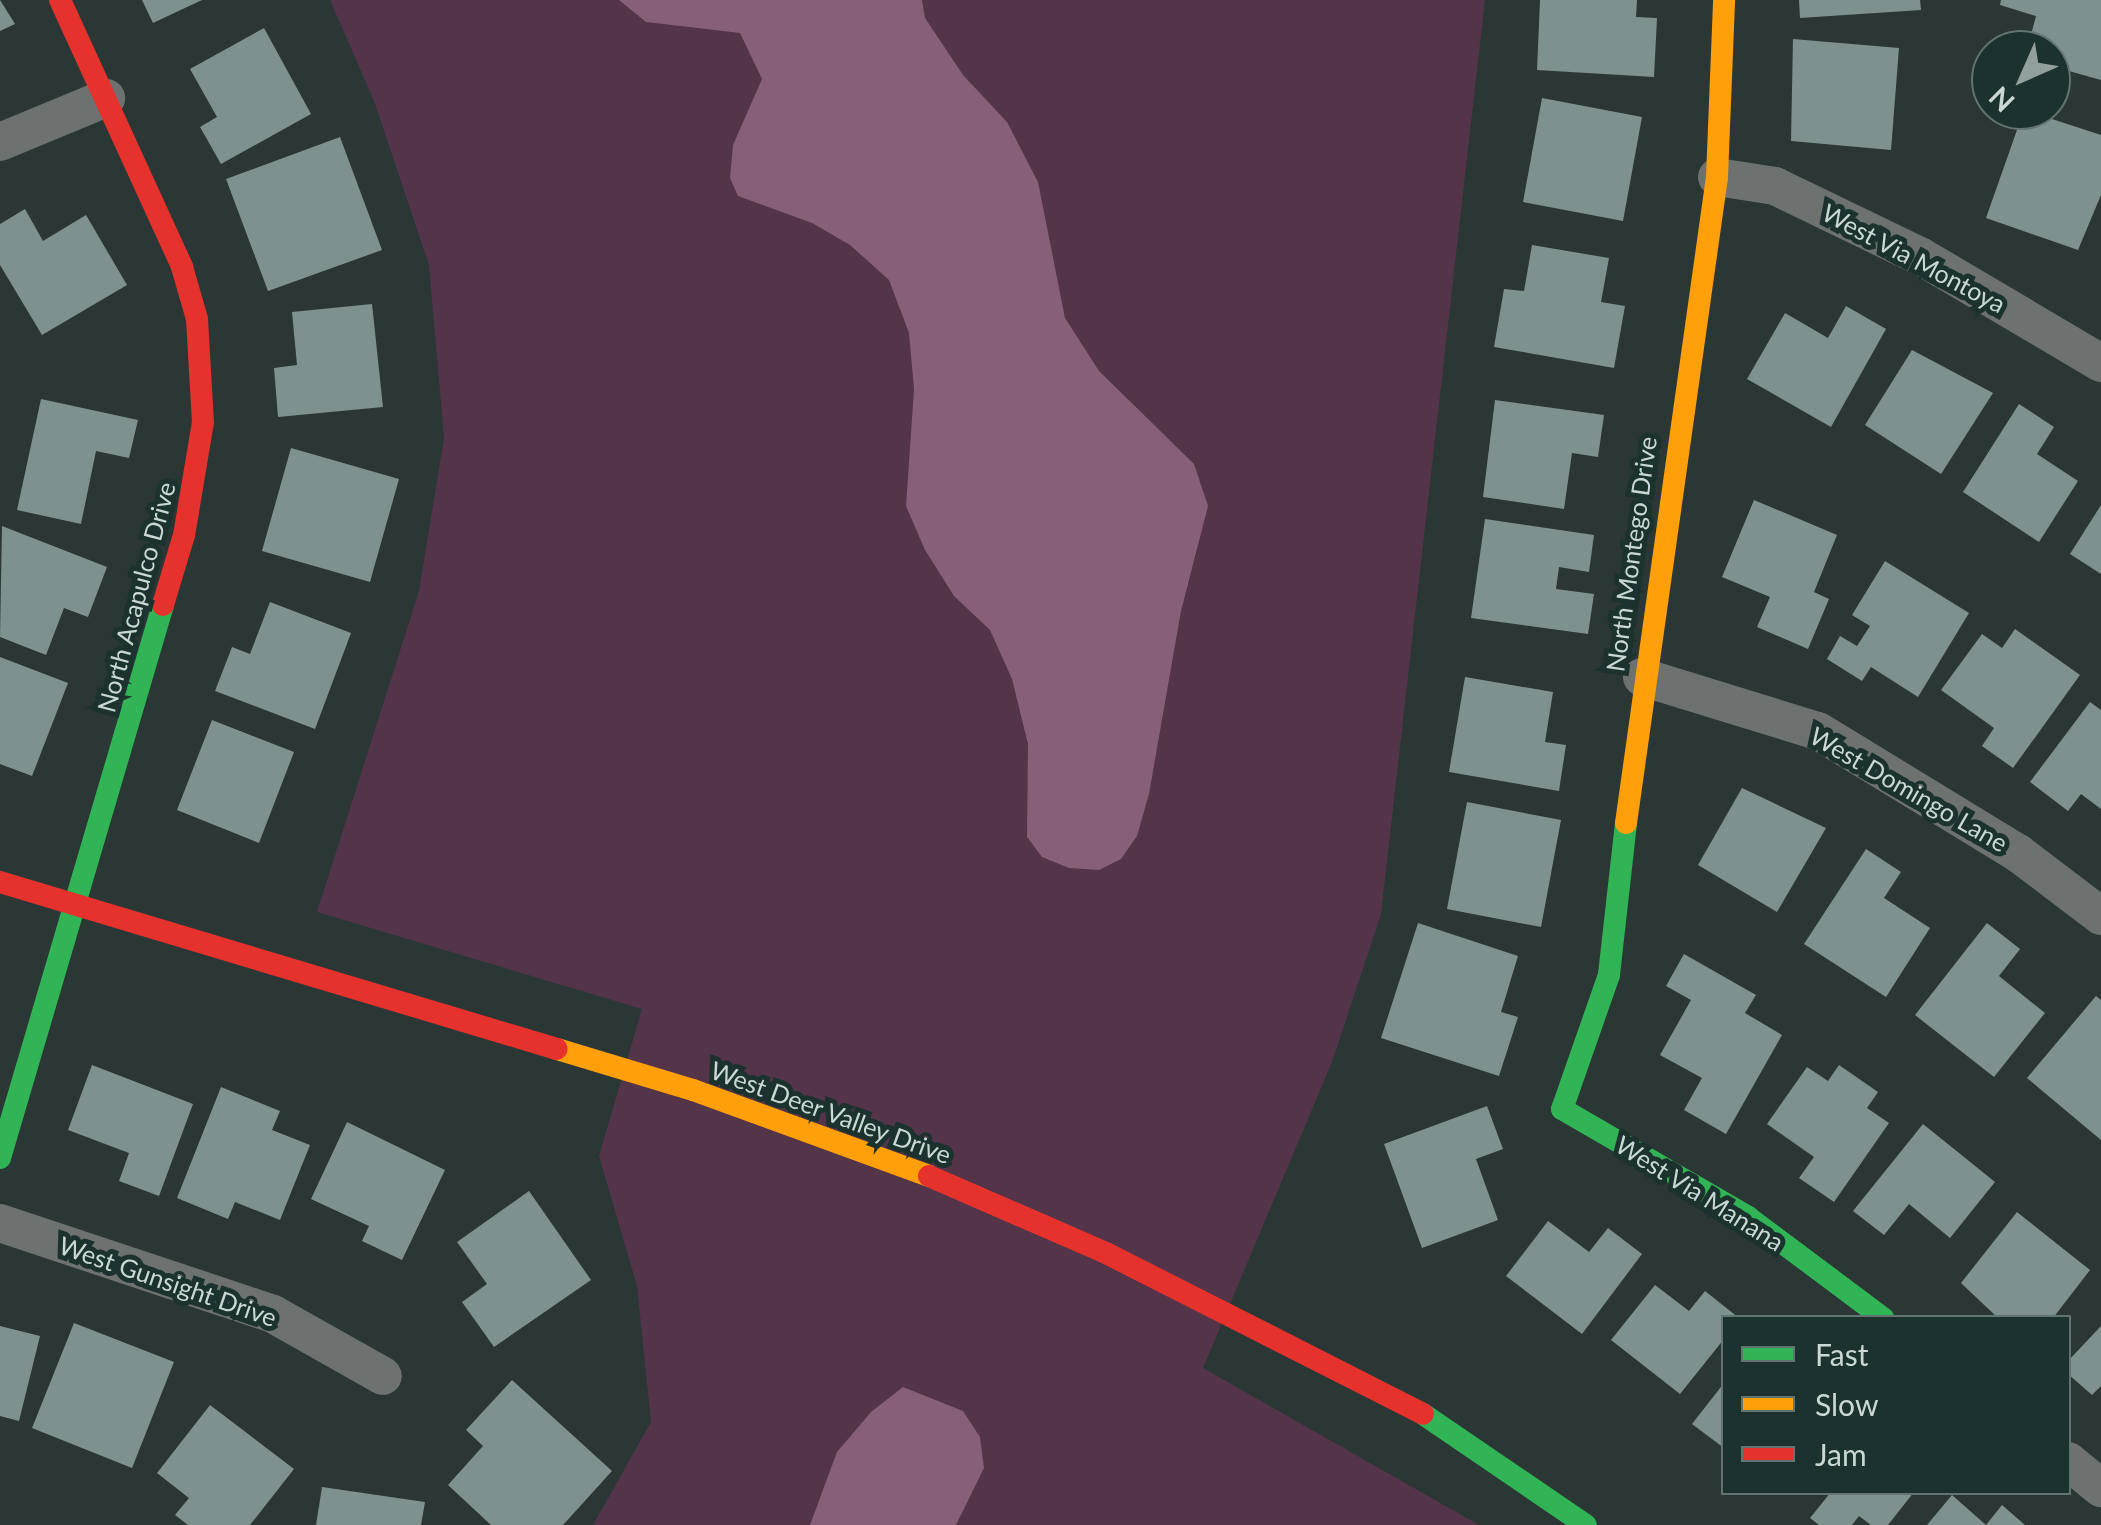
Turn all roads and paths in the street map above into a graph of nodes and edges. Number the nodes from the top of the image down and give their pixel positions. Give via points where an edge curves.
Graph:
1 (60, 0) edge
2 (1724, 0) edge
3 (106, 98) junction
4 (0, 142) edge
5 (1717, 177) junction
6 (2101, 364) edge
7 (1642, 677) junction
8 (0, 882) edge
9 (80, 905) junction
10 (2101, 916) edge
11 (1562, 1110) joint
12 (0, 1158) edge
13 (0, 1224) edge
14 (1879, 1315) edge
15 (383, 1376) dead end
16 (2071, 1463) edge
17 (2101, 1488) edge
18 (1586, 1525) edge

1 - 3 street, North Acapulco Drive
2 - 5 street, North Montego Drive
3 - 4 street
3 - 9 street, North Acapulco Drive via 187,285 204,368 184,535
5 - 6 street, West Via Montoya via 1776,186 1920,256
5 - 7 street, North Montego Drive
7 - 10 street, West Domingo Lane via 1818,731 2018,853
7 - 11 street, North Montego Drive via 1609,975
8 - 9 street, West Deer Valley Drive
9 - 12 street, North Acapulco Drive
9 - 18 street, West Deer Valley Drive via 693,1090 947,1183 1108,1254 1420,1414
11 - 14 street, West Via Manana via 1748,1217
13 - 15 street, West Gunsight Drive via 273,1314
16 - 17 street

